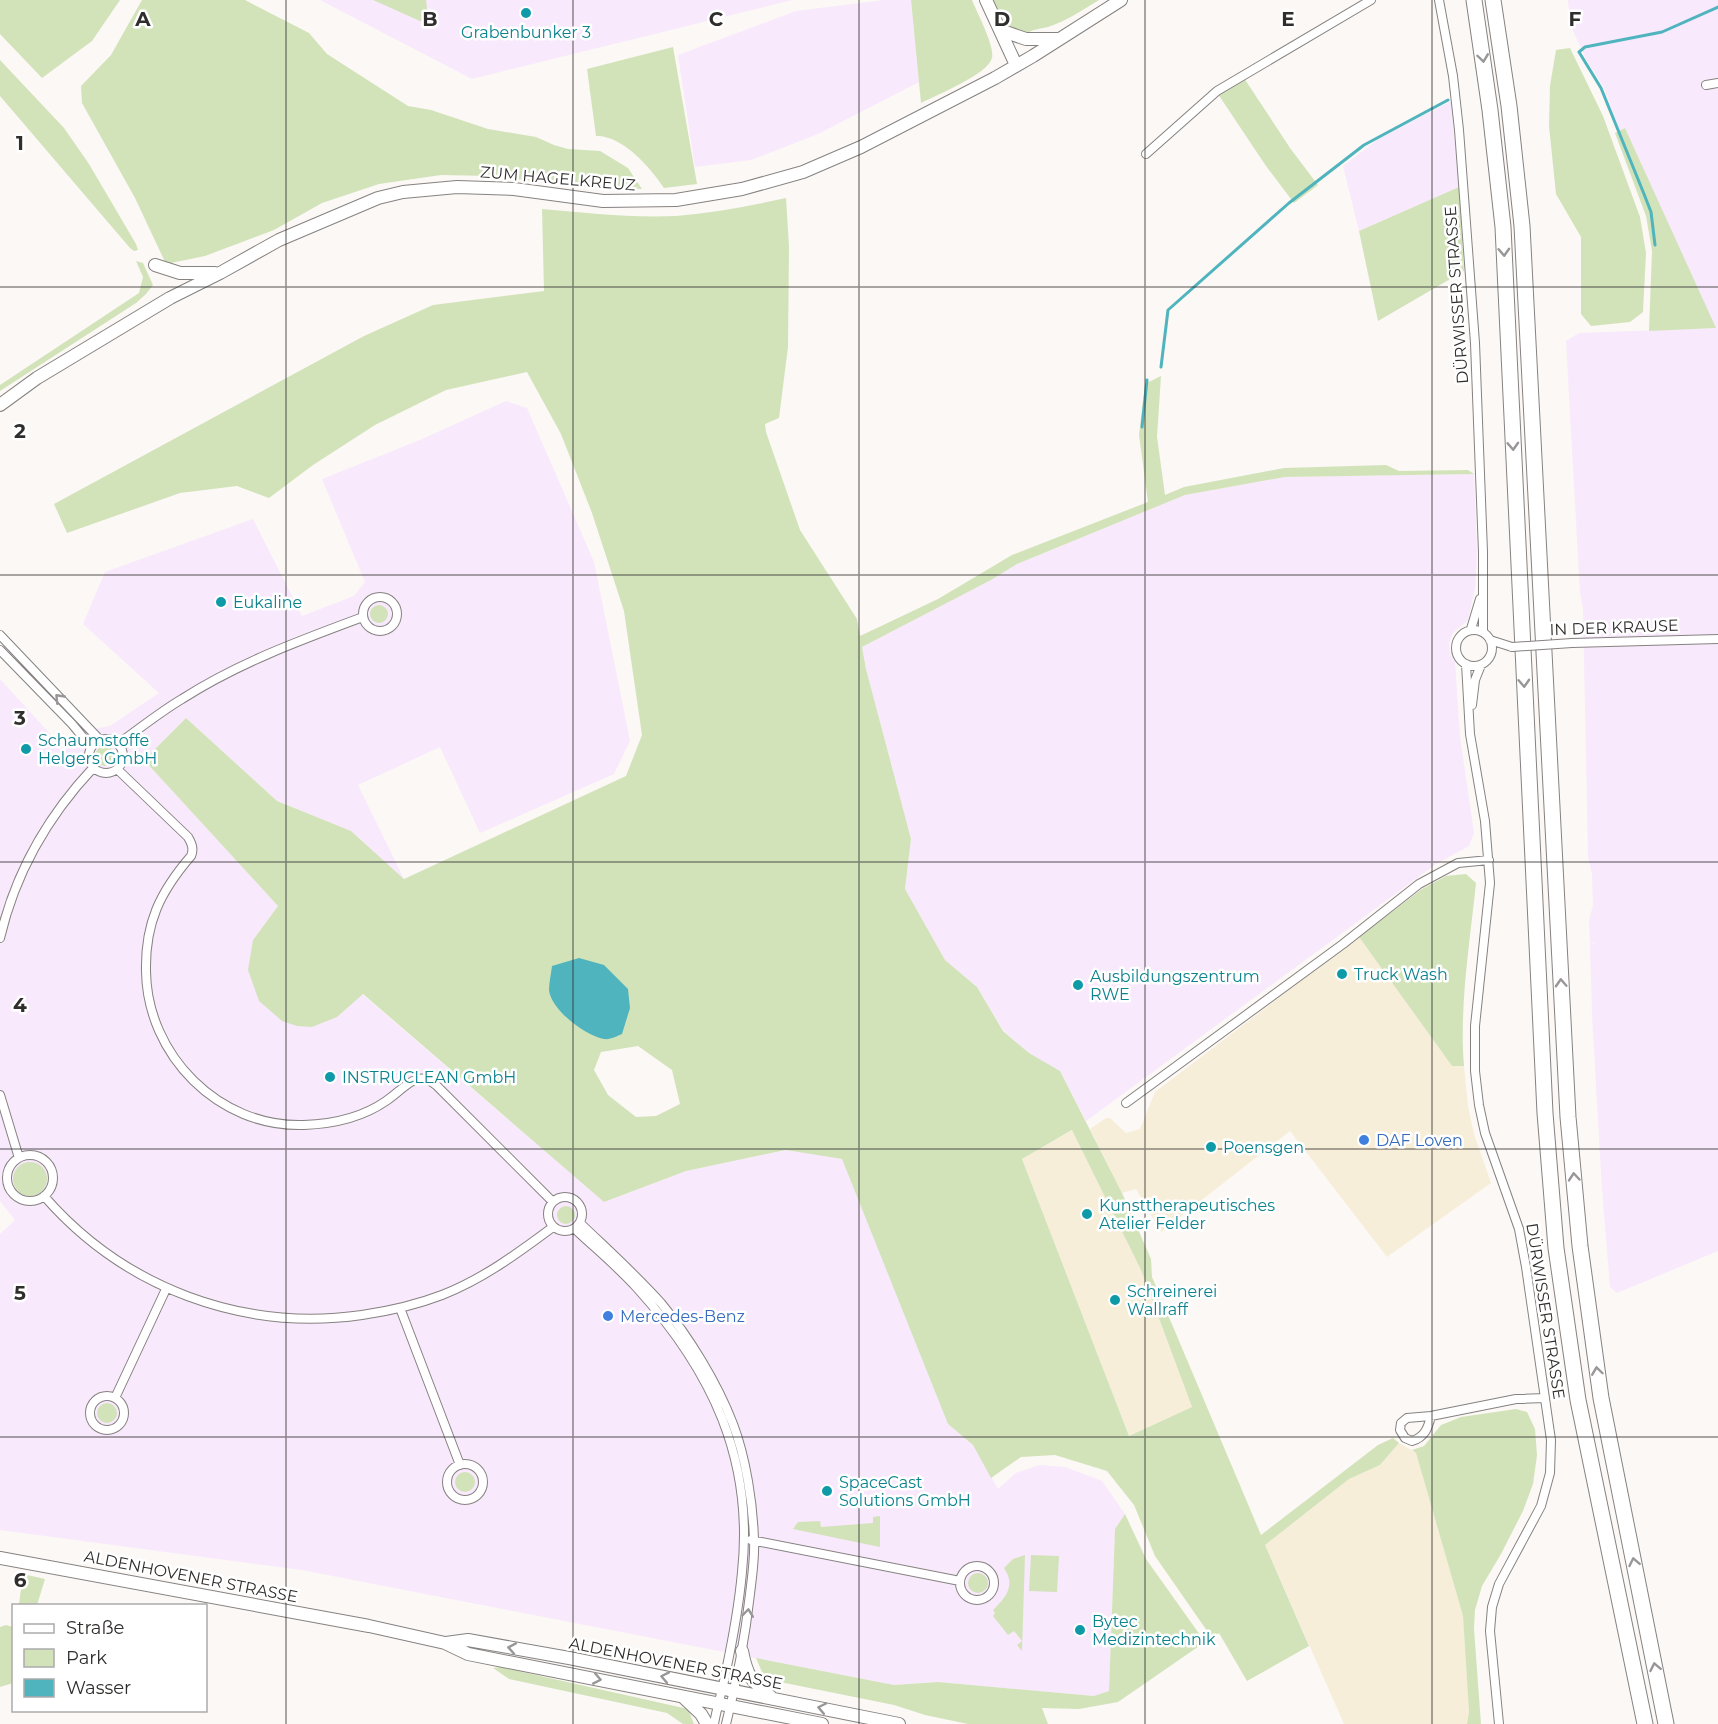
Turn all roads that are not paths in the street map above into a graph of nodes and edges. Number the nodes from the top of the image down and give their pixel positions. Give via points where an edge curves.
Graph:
1 (986, 0) edge
2 (1121, 0) edge
3 (1371, 0) edge
4 (1439, 0) edge
5 (1474, 0) edge
6 (1493, 0) edge
7 (1000, 30) junction
8 (1060, 39) junction
9 (1016, 65) junction
10 (1718, 83) edge
11 (1706, 85) dead end
12 (1146, 154) dead end
13 (155, 265) dead end
14 (220, 273) junction
15 (0, 405) edge
16 (1482, 590) junction
17 (363, 617) junction
18 (1471, 629) junction
19 (1483, 632) junction
20 (0, 635) edge
21 (1718, 639) edge
22 (1494, 647) junction
23 (0, 650) edge
24 (1466, 664) junction
25 (1480, 664) junction
26 (1470, 717) junction
27 (100, 740) junction
28 (118, 744) junction
29 (91, 747) junction
30 (93, 768) junction
31 (117, 769) junction
32 (1489, 860) junction
33 (0, 938) edge
34 (0, 1095) edge
35 (1126, 1103) dead end
36 (19, 1158) junction
37 (44, 1197) junction
38 (553, 1202) junction
39 (577, 1226) junction
40 (553, 1227) junction
41 (166, 1288) junction
42 (400, 1308) junction
43 (115, 1398) junction
44 (1545, 1398) junction
45 (1431, 1416) dead end
46 (460, 1465) junction
47 (744, 1539) junction
48 (754, 1540) junction
49 (0, 1558) edge
50 (960, 1581) junction
51 (445, 1643) junction
52 (742, 1651) junction
53 (728, 1690) junction
54 (682, 1696) junction
55 (772, 1698) junction
56 (725, 1705) junction
57 (1665, 1719) edge
58 (1644, 1720) edge
59 (707, 1724) edge
60 (714, 1724) edge
61 (726, 1724) edge
62 (822, 1724) edge
63 (899, 1724) edge
64 (1500, 1724) edge

1 - 7 main road
2 - 8 main road, ZUM HAGELKREUZ
3 - 12 street via 1217,91
4 - 16 street, DÜRWISSER STRASSE via 1460,130 1475,343
5 -> 58 highway via 1503,227 1545,1113 1556,1248 1578,1400
57 -> 6 highway via 1601,1398 1580,1246 1568,1117 1522,226
7 - 8 main road via 1026,39
7 - 9 main road
8 - 9 main road, ZUM HAGELKREUZ
9 - 14 main road, ZUM HAGELKREUZ via 861,147 803,172 742,189 651,201 603,201 483,187 403,192 378,198 279,240
10 - 11 street
13 - 14 main road via 180,273
14 - 15 main road, ZUM HAGELKREUZ via 170,298 37,378
16 - 18 street, DÜRWISSER STRASSE
16 - 19 street, DÜRWISSER STRASSE
17 - 17 street via 369,628 386,630 395,622 396,609 387,598 376,597 367,602
17 - 28 street via 301,640 208,683
18 - 19 street
18 - 24 street via 1458,637 1455,645 1460,660
19 - 22 street
27 -> 20 street
21 - 22 street, IN DER KRAUSE, bridge
22 - 25 street
23 - 29 street
24 - 25 street
24 - 26 street, DÜRWISSER STRASSE
25 - 26 street, DÜRWISSER STRASSE
26 - 32 street, DÜRWISSER STRASSE
27 - 28 street
27 - 29 street
28 - 31 street via 123,759
29 - 30 street via 88,758
30 - 31 street via 102,773
30 - 33 street via 57,812 27,861 10,900
31 - 38 street via 192,844 191,856 156,907 145,956 146,986 155,1024 178,1065 199,1087 250,1116 303,1125 357,1115 380,1105 413,1080 428,1079
32 - 35 street via 1458,863 1419,884
32 - 44 street, DÜRWISSER STRASSE via 1475,1071 1485,1133 1519,1229
34 - 36 street
36 - 37 street via 33,1156 50,1167 52,1186
36 - 37 street via 8,1174 13,1193 24,1201
37 - 41 street via 112,1257
38 - 39 street via 568,1197 578,1202 582,1212
38 - 40 street via 548,1211
39 - 40 street via 566,1231
39 - 47 street via 636,1286 698,1369 726,1427 736,1461
39 - 48 street via 641,1282 705,1366 733,1424 743,1460
40 - 42 street via 491,1271 440,1296
41 - 42 street via 228,1309 293,1319 340,1318
41 - 43 street
42 - 46 street
43 - 43 street via 104,1396 91,1406 91,1420 98,1428 109,1431 122,1422 124,1411
44 - 45 street via 1516,1399
44 - 64 street, DÜRWISSER STRASSE via 1552,1456 1546,1491 1499,1584 1491,1613
46 - 46 street via 451,1472 447,1483 452,1494 467,1500 478,1495 482,1479 477,1469
47 - 48 street
47 - 53 street
48 - 50 street
52 -> 48 street
49 - 51 main road, ALDENHOVENER STRASSE
50 - 50 street via 964,1594 974,1600 990,1594 994,1583 991,1572 981,1566 970,1567
53 -> 51 main road, ALDENHOVENER STRASSE via 468,1640
51 -> 54 main road, ALDENHOVENER STRASSE via 468,1654
52 - 53 street
52 - 55 main road via 752,1681
53 - 55 main road, ALDENHOVENER STRASSE
53 - 56 street
54 - 56 main road, ALDENHOVENER STRASSE
54 - 59 main road
63 -> 55 main road, ALDENHOVENER STRASSE
56 - 60 street
56 - 61 street
56 - 62 main road, ALDENHOVENER STRASSE

